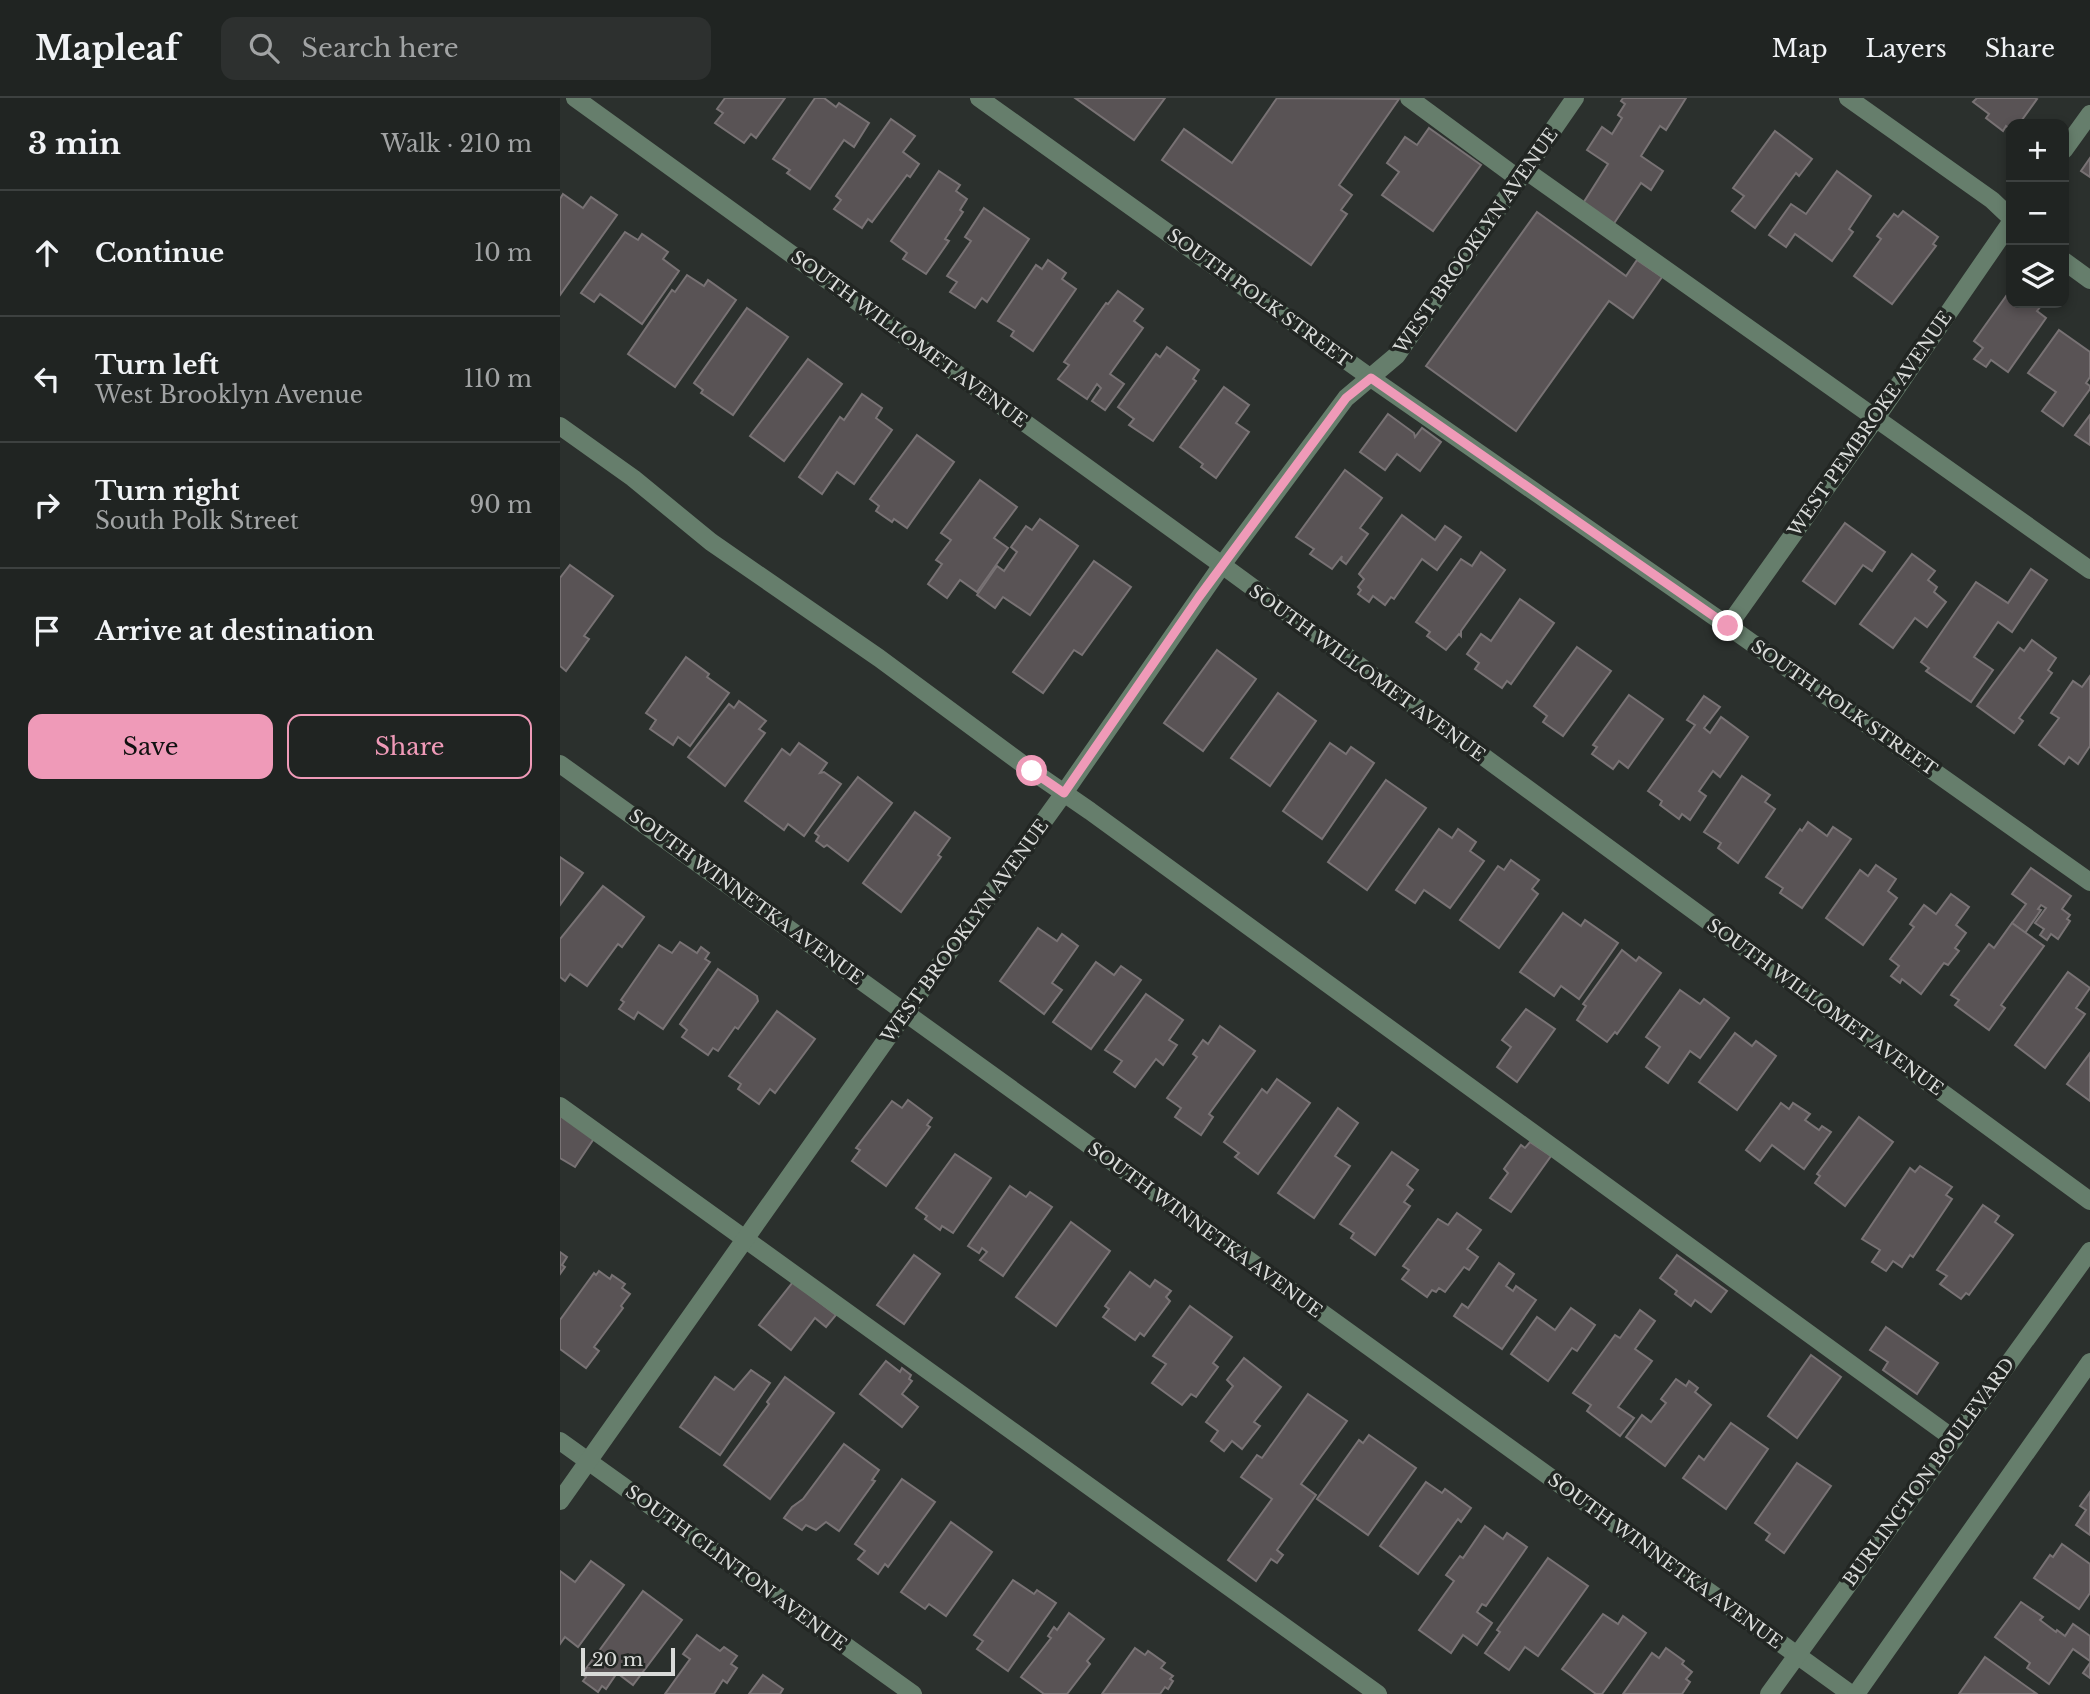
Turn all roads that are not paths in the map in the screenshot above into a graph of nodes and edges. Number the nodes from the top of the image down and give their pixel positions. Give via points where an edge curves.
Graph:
1 (575, 98) edge
2 (979, 98) edge
3 (1409, 98) edge
4 (1575, 98) edge
5 (1848, 98) edge
6 (2090, 114) edge
7 (2069, 143) edge
8 (1522, 175) junction
9 (2006, 215) edge
10 (2006, 227) edge
11 (2069, 265) edge
12 (2090, 280) edge
13 (1371, 378) junction
14 (1876, 418) junction
15 (560, 426) edge
16 (1222, 565) junction
17 (2090, 570) edge
18 (1728, 626) junction
19 (560, 764) edge
20 (1064, 793) junction
21 (2090, 882) edge
22 (905, 1013) junction
23 (560, 1106) edge
24 (2090, 1201) edge
25 (745, 1240) junction
26 (2090, 1251) edge
27 (2090, 1362) edge
28 (1954, 1438) junction
29 (560, 1441) edge
30 (588, 1461) junction
31 (560, 1501) edge
32 (1797, 1656) junction
33 (912, 1694) edge
34 (1378, 1694) edge
35 (1769, 1694) edge
36 (1851, 1694) edge
37 (1856, 1694) edge

1 - 16 street, SOUTH WILLOMET AVENUE
2 - 13 street, SOUTH POLK STREET
3 - 8 street
4 - 8 street, WEST BROOKLYN AVENUE
5 - 9 street via 1992,200
6 - 7 street
8 - 13 street, WEST BROOKLYN AVENUE via 1397,355
8 - 14 street
10 - 14 street, WEST PEMBROKE AVENUE
11 - 12 street
13 - 16 street, WEST BROOKLYN AVENUE via 1346,398
13 - 18 street, SOUTH POLK STREET
14 - 17 street
14 - 18 street, WEST PEMBROKE AVENUE
15 - 20 street via 711,542
16 - 20 street, WEST BROOKLYN AVENUE
16 - 24 street, SOUTH WILLOMET AVENUE
18 - 21 street, SOUTH POLK STREET
19 - 22 street, SOUTH WINNETKA AVENUE
20 - 22 street, WEST BROOKLYN AVENUE
20 - 28 street
22 - 25 street, WEST BROOKLYN AVENUE
22 - 32 street, SOUTH WINNETKA AVENUE
23 - 25 street
25 - 30 street, WEST BROOKLYN AVENUE
25 - 34 street
26 - 28 street, BURLINGTON BOULEVARD
27 - 37 street
28 - 32 street, BURLINGTON BOULEVARD
29 - 30 street, SOUTH CLINTON AVENUE
30 - 31 street, WEST BROOKLYN AVENUE
30 - 33 street, SOUTH CLINTON AVENUE
32 - 35 street, BURLINGTON BOULEVARD
32 - 36 street, SOUTH WINNETKA AVENUE

